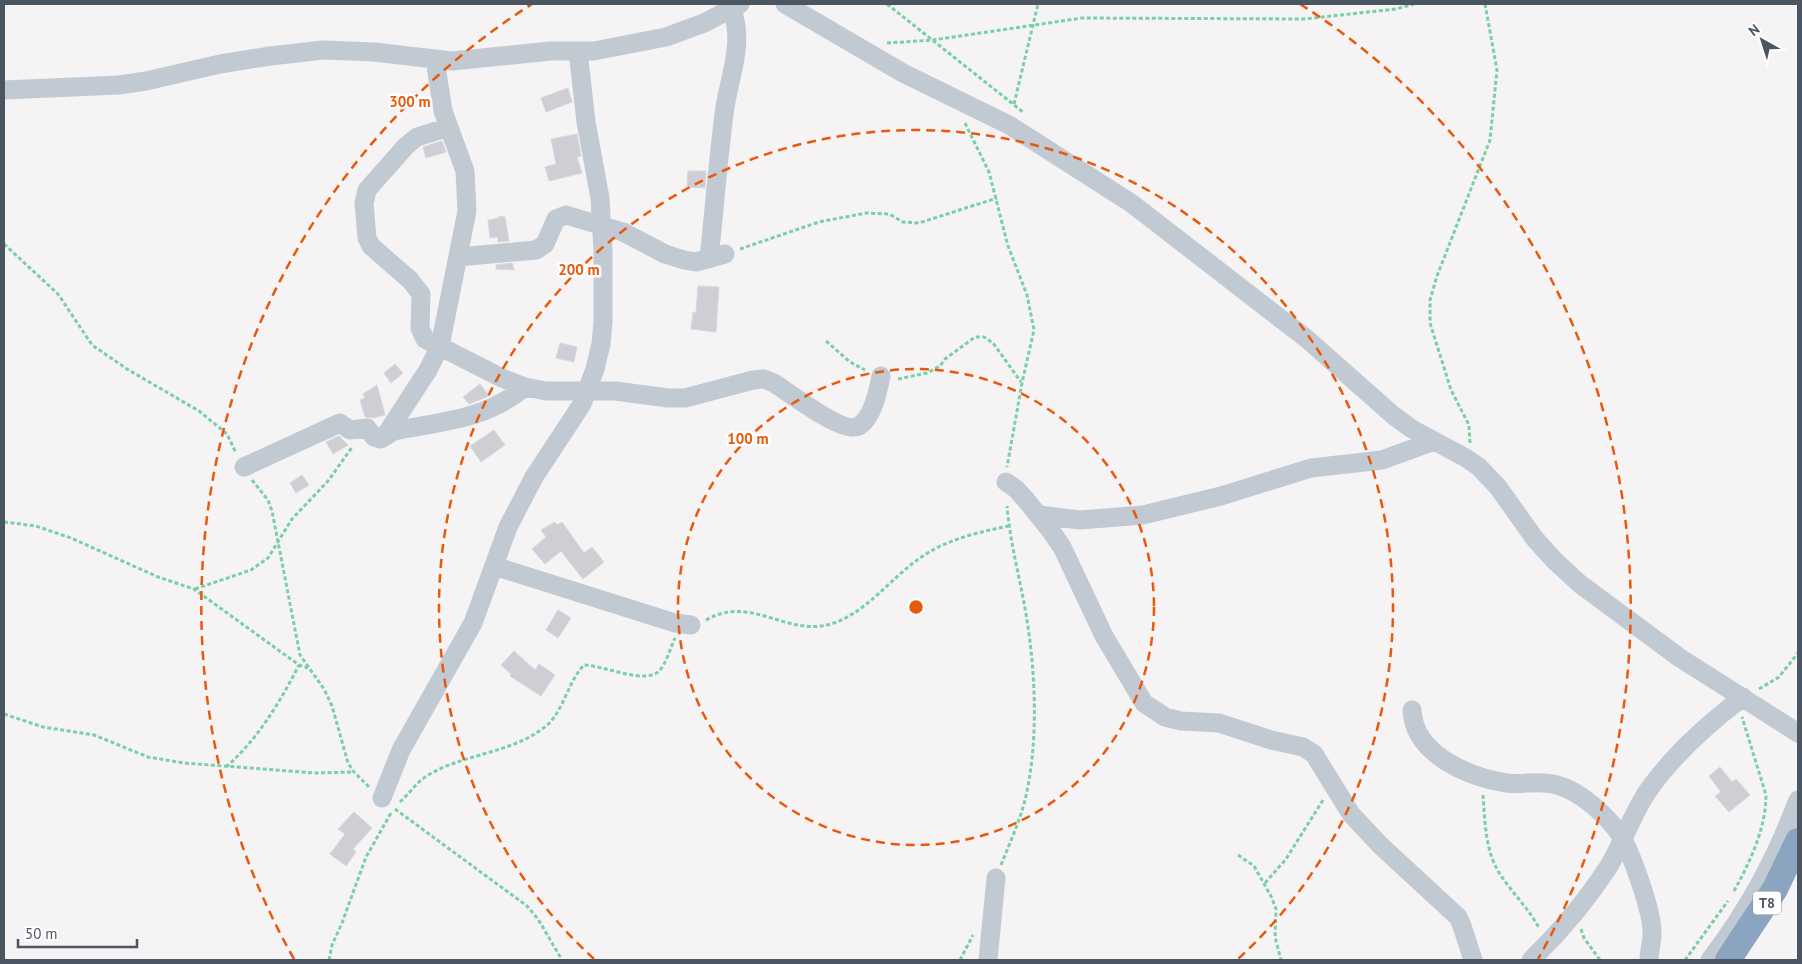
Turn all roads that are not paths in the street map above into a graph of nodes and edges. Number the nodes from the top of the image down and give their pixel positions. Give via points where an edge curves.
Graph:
1 (785, 4) edge
2 (736, 7) edge
3 (578, 52) junction
4 (435, 60) junction
5 (4, 90) edge
6 (449, 126) junction
7 (602, 226) junction
8 (458, 257) junction
9 (440, 346) junction
10 (881, 376) road end
11 (526, 387) junction
12 (588, 390) junction
13 (385, 436) junction
14 (1434, 441) junction
15 (244, 467) road end
16 (1006, 482) road end
17 (1038, 515) junction
18 (494, 566) junction
19 (686, 624) road end
20 (1739, 700) junction
21 (1412, 710) dead end
22 (1798, 733) edge
23 (1798, 800) edge
24 (388, 803) road end
25 (1623, 840) junction
26 (1798, 841) edge
27 (996, 878) road end
28 (988, 960) edge
29 (1472, 960) edge
30 (1531, 960) edge
31 (1649, 960) edge
32 (1710, 960) edge
33 (1728, 960) edge

1 - 14 street via 903,73 1010,125 1110,189 1177,237 1307,340 1394,416
2 - 3 street via 666,37
2 - 7 street via 738,49 724,115 717,257 696,262 665,254 639,239
3 - 4 street
3 - 7 street
4 - 5 street via 374,52 323,50 270,56 119,85
4 - 6 street via 438,90
6 - 8 street via 465,171 467,193
6 - 9 street via 417,137 406,146 367,190 364,203 367,238 371,246 417,288 422,299 422,335 427,341
7 - 8 street via 566,215 556,219 545,244 536,250
7 - 12 street via 603,322 601,344
8 - 9 street
9 - 11 street via 482,369
9 - 13 street
10 - 12 street via 866,417 859,426 850,428 764,379 685,398
11 - 12 street via 546,391
11 - 13 street via 488,411 394,431
12 - 18 street via 530,484 508,527
13 - 15 street via 381,439 374,437 364,426 350,430 340,423
14 - 17 street via 1382,460 1311,468 1221,496 1143,515 1080,520
14 - 20 street via 1466,458 1489,476 1535,538 1580,584
16 - 17 street
17 - 29 street via 1066,555 1090,610 1144,703 1165,717 1225,724 1303,747 1314,754 1351,814 1458,917
18 - 19 street
18 - 24 street via 473,623 401,750
20 - 22 street
20 - 25 street via 1667,766 1648,790
21 - 25 street via 1413,722 1430,750 1481,777 1508,783 1556,784 1573,792 1601,815
23 - 32 street via 1771,865 1747,910
25 - 30 street via 1576,911
25 - 31 street via 1651,923
26 - 33 highway, T8 via 1775,889
27 - 28 street

